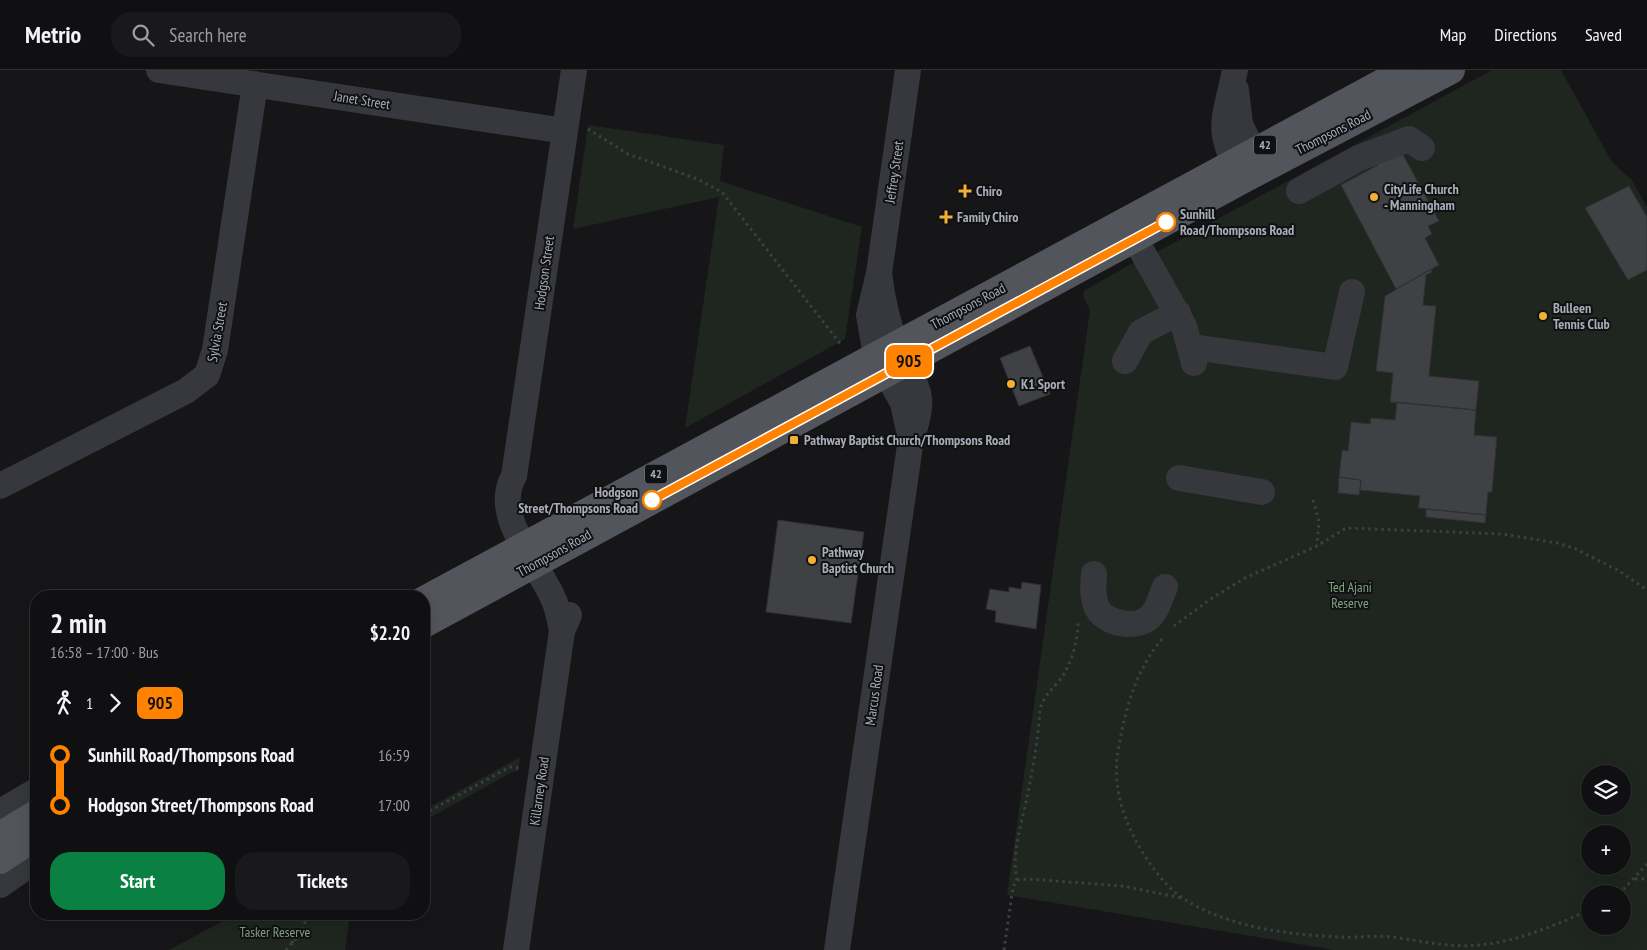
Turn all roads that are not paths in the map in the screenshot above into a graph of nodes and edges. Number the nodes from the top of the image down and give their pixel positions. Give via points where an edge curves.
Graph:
1 (159, 70) edge
2 (574, 70) edge
3 (908, 70) edge
4 (1406, 70) edge
5 (1451, 70) edge
6 (1235, 71) edge
7 (255, 84) junction
8 (575, 130) junction
9 (1422, 148) dead end
10 (1257, 160) junction
11 (1130, 230) junction
12 (1352, 292) dead end
13 (1178, 313) junction
14 (891, 359) junction
15 (1125, 362) dead end
16 (1179, 478) dead end
17 (0, 486) edge
18 (1262, 492) dead end
19 (536, 551) junction
20 (1094, 574) dead end
21 (1165, 587) dead end
22 (430, 597) edge
23 (430, 620) edge
24 (30, 794) edge
25 (0, 812) edge
26 (30, 818) edge
27 (0, 836) edge
28 (30, 840) edge
29 (0, 860) edge
30 (30, 864) edge
31 (0, 885) edge
32 (516, 950) edge
33 (837, 950) edge

1 - 7 street, Janet Street
2 - 8 street, Hodgson Street
3 - 14 street, Jeffrey Street via 879,273
4 - 10 main road, Thompsons Road / 42
5 - 10 main road, Thompsons Road / 42
6 - 10 street via 1222,128
7 - 8 street, Janet Street
7 - 17 street, Sylvia Street via 215,350 207,375 186,392
8 - 19 street, Hodgson Street via 514,476 507,487 508,514
9 - 10 street via 1409,139 1358,158 1301,194
10 - 11 main road, Thompsons Road / 42
11 - 13 street
11 - 14 main road, Thompsons Road / 42
12 - 13 street via 1335,367 1193,355
13 - 15 street via 1141,332
14 - 19 main road, Thompsons Road / 42
14 - 33 street, Marcus Road via 911,439
16 - 18 street
19 - 22 main road, Thompsons Road / 42
19 - 23 main road, Thompsons Road / 42
19 - 32 street, Killarney Road via 569,597 569,616 562,632
20 - 21 street via 1092,591 1098,609 1107,618 1121,624 1138,623 1151,616
24 - 25 street
26 - 27 main road
28 - 29 main road
30 - 31 street

